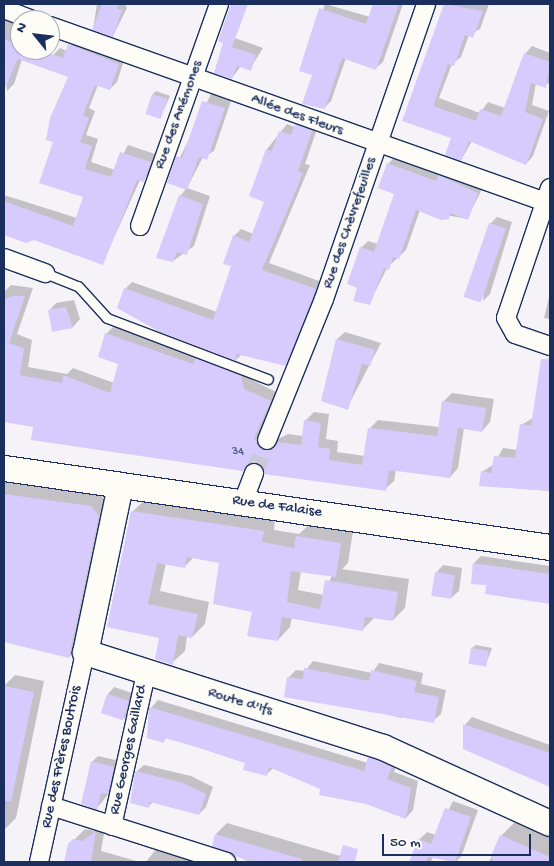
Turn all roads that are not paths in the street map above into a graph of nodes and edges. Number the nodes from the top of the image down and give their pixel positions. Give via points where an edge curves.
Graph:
1 (219, 4) edge
2 (426, 4) edge
3 (60, 30) edge
4 (192, 78) junction
5 (377, 144) junction
6 (548, 195) edge
7 (140, 226) dead end
8 (4, 258) edge
9 (45, 273) joint
10 (550, 346) edge
11 (268, 379) dead end
12 (267, 440) tunnel mouth
13 (4, 468) edge
14 (254, 473) tunnel mouth
15 (120, 484) junction
16 (242, 502) junction
17 (550, 547) edge
18 (85, 652) junction
19 (146, 674) junction
20 (51, 806) junction
21 (550, 823) edge
22 (112, 826) junction
23 (39, 862) edge
24 (226, 862) edge

1 - 4 street, Rue des Anémones
2 - 5 street, Rue des Chèvrefeuilles
3 - 4 street, Allée des Fleurs
4 - 5 street, Allée des Fleurs
4 - 7 street, Rue des Anémones
5 - 6 street, Allée des Fleurs
5 - 12 street, Rue des Chèvrefeuilles via 324,299
6 - 10 street via 506,318 515,334
8 - 9 street
9 - 11 lane via 78,286 106,318
13 - 15 street, Rue de Falaise
14 - 16 street
15 - 16 street, Rue de Falaise
15 - 18 street
16 - 17 street, Rue de Falaise
18 - 19 street, Route d'Ifs
18 - 20 street, Rue des Frères Boutrois
19 - 21 street, Route d'Ifs via 383,747
19 - 22 street, Rue Georges Gaillard
20 - 22 street, Rue Georges Gaillard
20 - 23 street, Rue des Frères Boutrois
22 - 24 street, Rue Georges Gaillard

